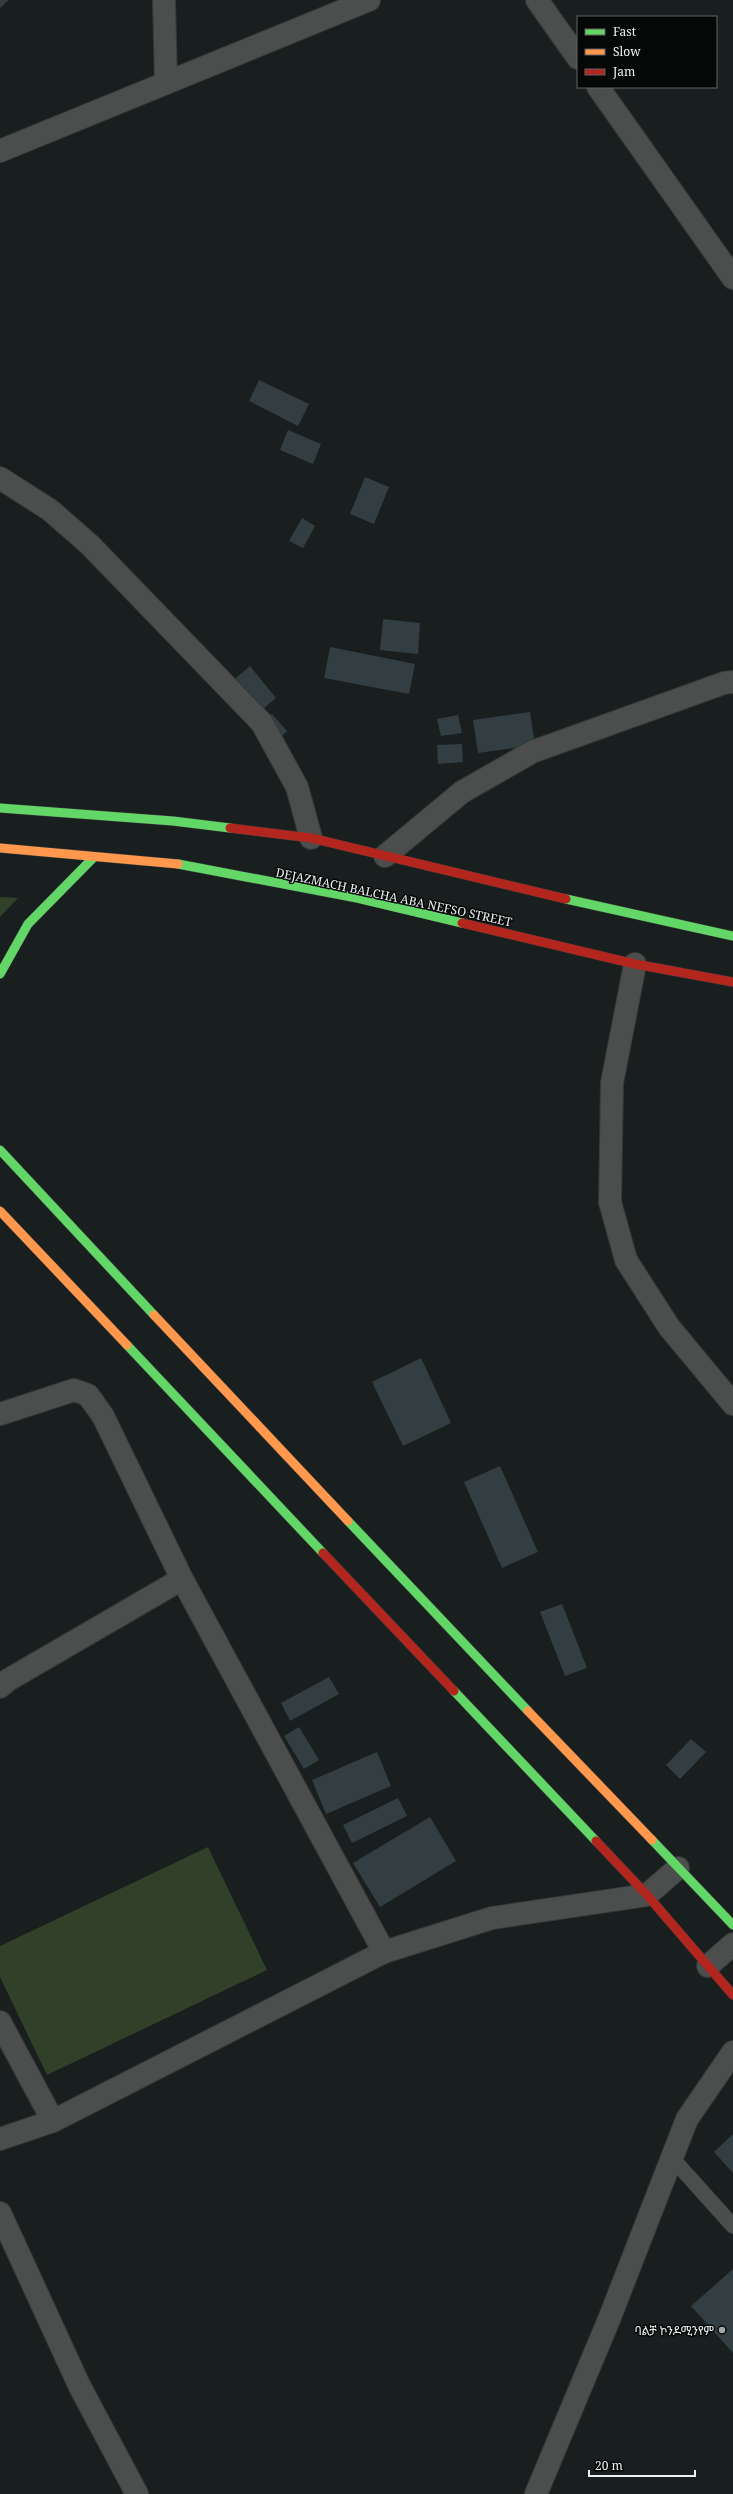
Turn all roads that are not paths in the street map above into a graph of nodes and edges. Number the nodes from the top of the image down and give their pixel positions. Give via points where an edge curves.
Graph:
1 (164, 0) edge
2 (370, 0) edge
3 (537, 0) edge
4 (577, 57) edge
5 (166, 83) junction
6 (599, 88) edge
7 (0, 150) edge
8 (733, 278) edge
9 (0, 478) edge
10 (733, 682) edge
11 (0, 808) edge
12 (311, 838) junction
13 (0, 848) edge
14 (385, 856) junction
15 (93, 858) junction
16 (733, 936) edge
17 (635, 964) junction
18 (0, 974) edge
19 (733, 982) edge
20 (0, 1150) edge
21 (0, 1211) edge
22 (733, 1404) edge
23 (0, 1414) edge
24 (182, 1579) junction
25 (0, 1687) edge
26 (678, 1868) junction
27 (647, 1895) junction
28 (733, 1925) edge
29 (733, 1944) edge
30 (384, 1952) junction
31 (708, 1966) junction
32 (733, 1995) edge
33 (0, 2022) edge
34 (733, 2052) edge
35 (53, 2121) junction
36 (0, 2139) edge
37 (672, 2158) junction
38 (0, 2213) edge
39 (733, 2226) edge
40 (137, 2494) edge
41 (536, 2494) edge

1 - 5 street
2 - 5 street
3 - 4 street
5 - 7 street
6 - 8 street
9 - 12 street via 50,510 90,545 262,724 296,787
10 - 14 street via 724,683 532,752 462,792
11 - 12 main road via 173,821
12 - 14 main road
13 - 15 main road, DEJAZMACH BALCHA ABA NEFSO STREET
14 - 16 main road
15 - 17 main road, DEJAZMACH BALCHA ABA NEFSO STREET via 178,864 350,897
15 - 18 main road via 28,924
17 - 19 main road, DEJAZMACH BALCHA ABA NEFSO STREET
17 - 22 street via 612,1083 610,1202 626,1260 668,1327
20 - 26 main road via 136,1297
21 - 27 main road
23 - 24 street via 74,1390 88,1395 103,1416
24 - 25 street
24 - 30 street
26 - 27 street
26 - 28 main road
27 - 30 street via 492,1918
27 - 31 main road
29 - 31 street
30 - 35 street
31 - 32 main road
33 - 35 street
34 - 37 street via 687,2119
35 - 36 street
37 - 39 lane
37 - 41 street
38 - 40 street via 80,2386

